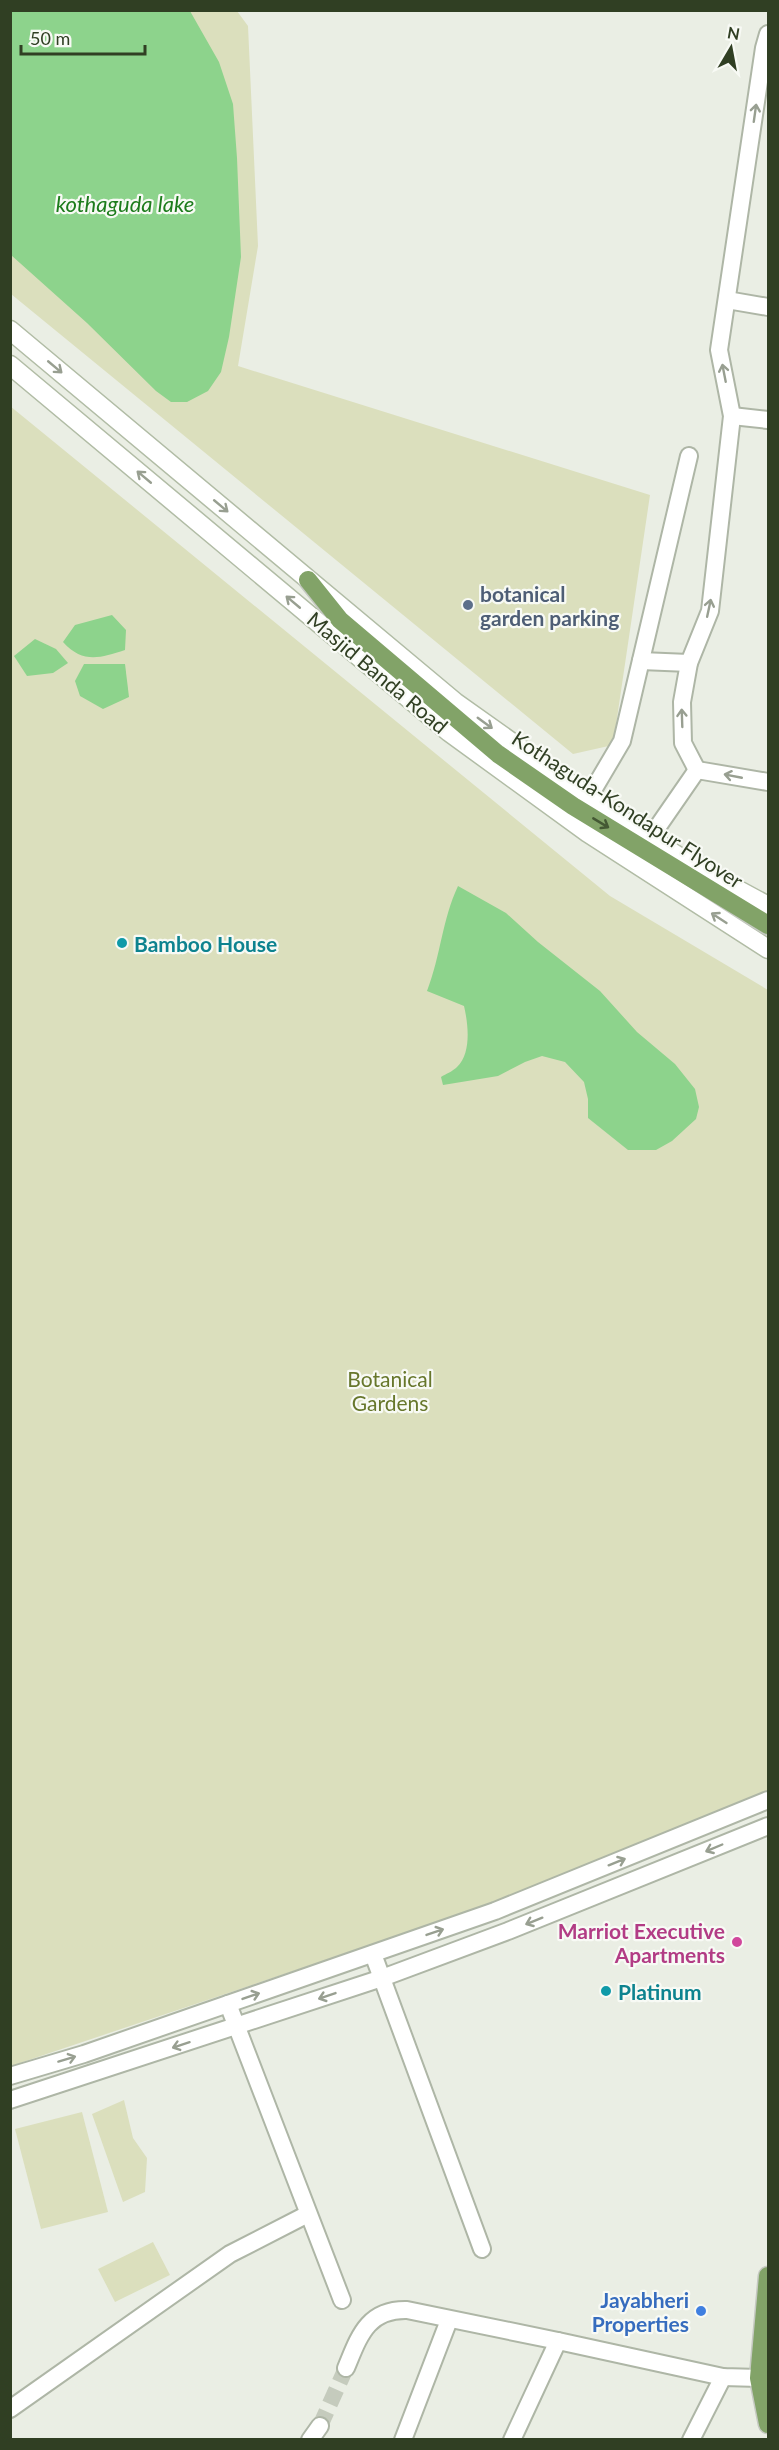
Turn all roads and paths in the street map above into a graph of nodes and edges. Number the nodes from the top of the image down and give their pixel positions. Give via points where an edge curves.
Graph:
1 (768, 34) edge
2 (727, 300) junction
3 (768, 307) edge
4 (10, 330) edge
5 (10, 365) edge
6 (732, 416) junction
7 (768, 420) edge
8 (688, 456) dead end
9 (308, 580) junction
10 (640, 661) junction
11 (689, 663) junction
12 (698, 770) junction
13 (768, 782) edge
14 (589, 797) junction
15 (650, 838) junction
16 (768, 906) edge
17 (768, 926) edge
18 (768, 949) edge
19 (768, 1800) edge
20 (768, 1826) edge
21 (373, 1954) junction
22 (382, 1978) junction
23 (228, 2004) junction
24 (236, 2026) junction
25 (10, 2076) edge
26 (10, 2100) edge
27 (308, 2214) junction
28 (482, 2249) dead end
29 (768, 2276) edge
30 (342, 2300) dead end
31 (449, 2320) junction
32 (558, 2341) junction
33 (346, 2368) tunnel mouth
34 (723, 2377) junction
35 (759, 2378) junction
36 (11, 2406) edge
37 (768, 2424) edge
38 (403, 2439) edge
39 (512, 2439) edge
40 (691, 2439) edge

2 -> 1 street
2 - 3 street
6 -> 2 street via 719,350
4 -> 9 main road, Masjid Banda Road
18 -> 5 main road, Masjid Banda Road via 588,833 449,732
6 - 7 street
11 -> 6 street via 710,611
8 - 10 street
9 -> 14 main road, Masjid Banda Road via 455,702
9 -> 17 main road, Kothaguda-Kondapur Flyover via 340,620 498,754 573,806
10 - 11 street
10 - 14 street via 622,741
12 -> 11 street via 683,743 682,702
13 -> 12 street
12 - 15 street
14 - 15 main road, Masjid Banda Road
15 - 16 main road, Masjid Banda Road
21 -> 19 street via 502,1909
20 -> 22 street
21 - 22 street
23 -> 21 street
22 -> 24 street
22 - 28 street
23 - 24 street
25 -> 23 street
24 -> 26 street
24 - 27 street
27 - 30 street
27 - 36 street via 230,2253
29 - 35 main road
31 - 32 street
31 - 33 street via 407,2310 393,2309 381,2314 360,2336
31 - 38 street
32 - 34 street
32 - 39 street
34 - 35 street
34 - 40 street
35 - 37 main road

